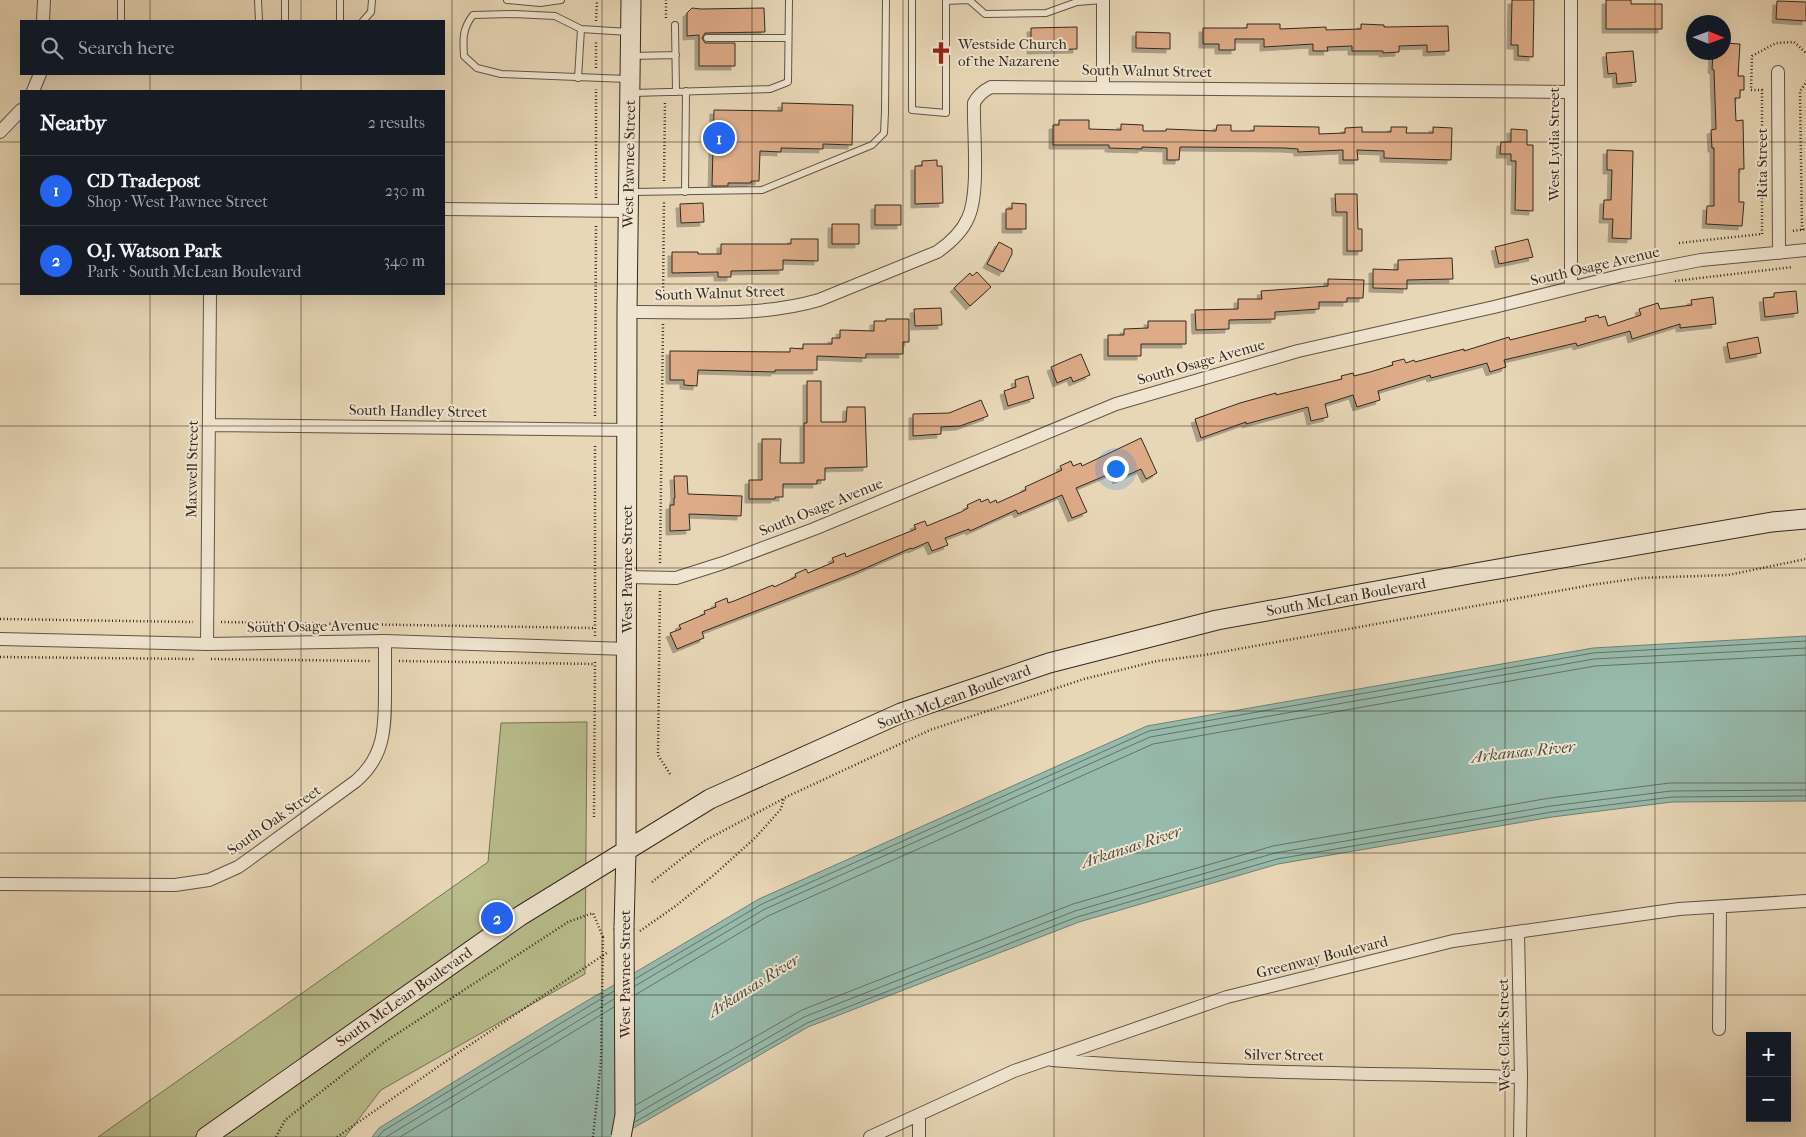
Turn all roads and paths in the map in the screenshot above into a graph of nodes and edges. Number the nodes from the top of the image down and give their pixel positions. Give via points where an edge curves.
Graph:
1 (44, 0) edge
2 (122, 0) edge
3 (258, 0) edge
4 (285, 0) edge
5 (340, 0) edge
6 (372, 0) edge
7 (507, 0) edge
8 (561, 0) edge
9 (597, 0) edge
10 (631, 0) edge
11 (666, 0) edge
12 (789, 0) edge
13 (886, 0) edge
14 (912, 0) edge
15 (946, 0) edge
16 (1104, 0) edge
17 (1571, 0) edge
18 (666, 18) dead end
19 (44, 20) edge
20 (121, 20) edge
21 (258, 20) edge
22 (285, 20) edge
23 (340, 20) edge
24 (364, 20) edge
25 (675, 26) dead end
26 (581, 29) junction
27 (596, 30) junction
28 (630, 32) junction
29 (707, 38) dead end
30 (788, 38) junction
31 (676, 55) junction
32 (630, 56) junction
33 (1778, 72) dead end
34 (40, 75) edge
35 (578, 78) junction
36 (596, 78) junction
37 (1806, 83) edge
38 (630, 86) junction
39 (1103, 87) junction
40 (33, 90) edge
41 (665, 92) junction
42 (676, 92) junction
43 (686, 92) junction
44 (1570, 92) junction
45 (20, 111) edge
46 (0, 132) edge
47 (629, 192) junction
48 (664, 192) junction
49 (685, 192) junction
50 (445, 209) edge
51 (596, 210) junction
52 (629, 211) junction
53 (1804, 229) edge
54 (1779, 232) junction
55 (1679, 243) dead end
56 (1806, 250) edge
57 (1779, 253) junction
58 (1796, 266) dead end
59 (1675, 280) dead end
60 (1571, 288) junction
61 (210, 295) edge
62 (627, 312) junction
63 (663, 312) junction
64 (209, 425) junction
65 (595, 429) junction
66 (627, 430) junction
67 (1806, 519) edge
68 (1806, 559) edge
69 (627, 577) junction
70 (660, 578) junction
71 (0, 619) edge
72 (207, 622) junction
73 (595, 628) junction
74 (0, 638) edge
75 (385, 641) junction
76 (206, 644) junction
77 (595, 648) junction
78 (627, 649) junction
79 (0, 657) edge
80 (199, 659) dead end
81 (209, 659) dead end
82 (385, 661) junction
83 (595, 664) junction
84 (670, 774) dead end
85 (784, 798) junction
86 (594, 817) dead end
87 (626, 851) junction
88 (652, 882) dead end
89 (0, 884) edge
90 (1806, 901) edge
91 (1720, 907) junction
92 (630, 930) junction
93 (1518, 932) junction
94 (612, 950) dead end
95 (1719, 1029) dead end
96 (1047, 1060) junction
97 (1521, 1077) junction
98 (919, 1115) junction
99 (206, 1137) edge
100 (276, 1137) edge
101 (337, 1137) edge
102 (593, 1137) edge
103 (621, 1137) edge
104 (870, 1137) edge
105 (919, 1137) edge
106 (1520, 1137) edge

1 - 19 street
2 - 20 lane
3 - 21 lane
4 - 22 lane
5 - 23 lane
6 - 24 lane via 371,12
7 - 8 lane via 540,3
9 - 27 path
10 - 28 main road, West Pawnee Street
11 - 18 path
12 - 30 lane
13 - 49 lane via 884,133 872,145 762,190
14 - 15 lane via 912,110 946,113
15 - 16 lane via 969,0 985,14 1046,12 1077,2
16 - 39 street
17 - 44 street, West Lydia Street
25 - 31 lane
26 - 27 lane
26 - 35 lane
26 - 35 lane via 555,16 473,15 463,34 464,56 477,68 500,74
27 - 28 lane
27 - 36 path
28 - 32 main road, West Pawnee Street
29 - 30 lane
30 - 43 lane via 788,82 770,89
31 - 32 lane
31 - 42 lane
32 - 38 main road, West Pawnee Street
33 - 54 street, Rita Street
34 - 40 street
35 - 36 lane
36 - 38 lane
36 - 51 path
37 - 53 path via 1800,91
38 - 41 lane
38 - 47 main road, West Pawnee Street
39 - 44 street, South Walnut Street
39 - 63 street, South Walnut Street via 1004,86 983,91 974,104 973,205 963,228 937,252 802,305 767,311
41 - 42 lane
41 - 48 path
42 - 43 lane
43 - 49 lane
44 - 60 street, West Lydia Street
45 - 46 street
47 - 48 lane
47 - 52 main road, West Pawnee Street
48 - 49 lane
48 - 63 path
50 - 51 street
51 - 52 street
51 - 65 path
52 - 62 main road, West Pawnee Street
53 - 54 path
54 - 55 path
54 - 57 street, Rita Street
56 - 57 street, South Osage Avenue
57 - 60 street, South Osage Avenue via 1701,260
58 - 59 path
60 - 70 street, South Osage Avenue via 1298,351 1116,404 814,529 676,578
61 - 64 street, Maxwell Street
62 - 63 street, South Walnut Street
62 - 66 main road, West Pawnee Street
63 - 70 path
64 - 65 street, South Handley Street
64 - 72 street, Maxwell Street
65 - 66 street, South Handley Street
65 - 73 path
66 - 69 main road, West Pawnee Street
67 - 87 main road, South McLean Boulevard via 1772,522 1217,620 1049,663 901,713 710,799
68 - 85 path via 1728,575 1640,578 1591,585 1157,661 1084,679 930,730
69 - 70 street, South Osage Avenue
69 - 78 main road, West Pawnee Street
70 - 84 path via 658,754
71 - 72 path
72 - 73 path
72 - 76 street, Maxwell Street
73 - 77 path
74 - 76 street, South Osage Avenue
75 - 76 street, South Osage Avenue
75 - 77 street, South Osage Avenue
75 - 82 street, South Oak Street
77 - 78 street, South Osage Avenue
77 - 83 path
78 - 87 main road, West Pawnee Street
79 - 80 path
81 - 82 path
82 - 83 path
82 - 89 street, South Oak Street via 384,730 378,751 367,771 238,867 209,880 175,885
83 - 86 path
85 - 88 path via 704,841
85 - 92 path via 781,809 743,849 677,905
87 - 92 main road, West Pawnee Street
87 - 99 main road, South McLean Boulevard via 520,916
90 - 91 street, Greenway Boulevard
91 - 93 street, Greenway Boulevard via 1679,909
91 - 95 street
92 - 103 main road, West Pawnee Street, bridge via 625,1105
93 - 96 street, Greenway Boulevard via 1453,941 1227,997
93 - 97 street, West Clark Street
94 - 101 path
96 - 97 street, Silver Street via 1230,1070
96 - 98 street, Greenway Boulevard via 1014,1071
97 - 106 street, West Clark Street
98 - 104 street, Greenway Boulevard
98 - 105 street
100 - 102 path, bridge via 285,1120 386,1041 568,922 593,913 603,937 601,1061

